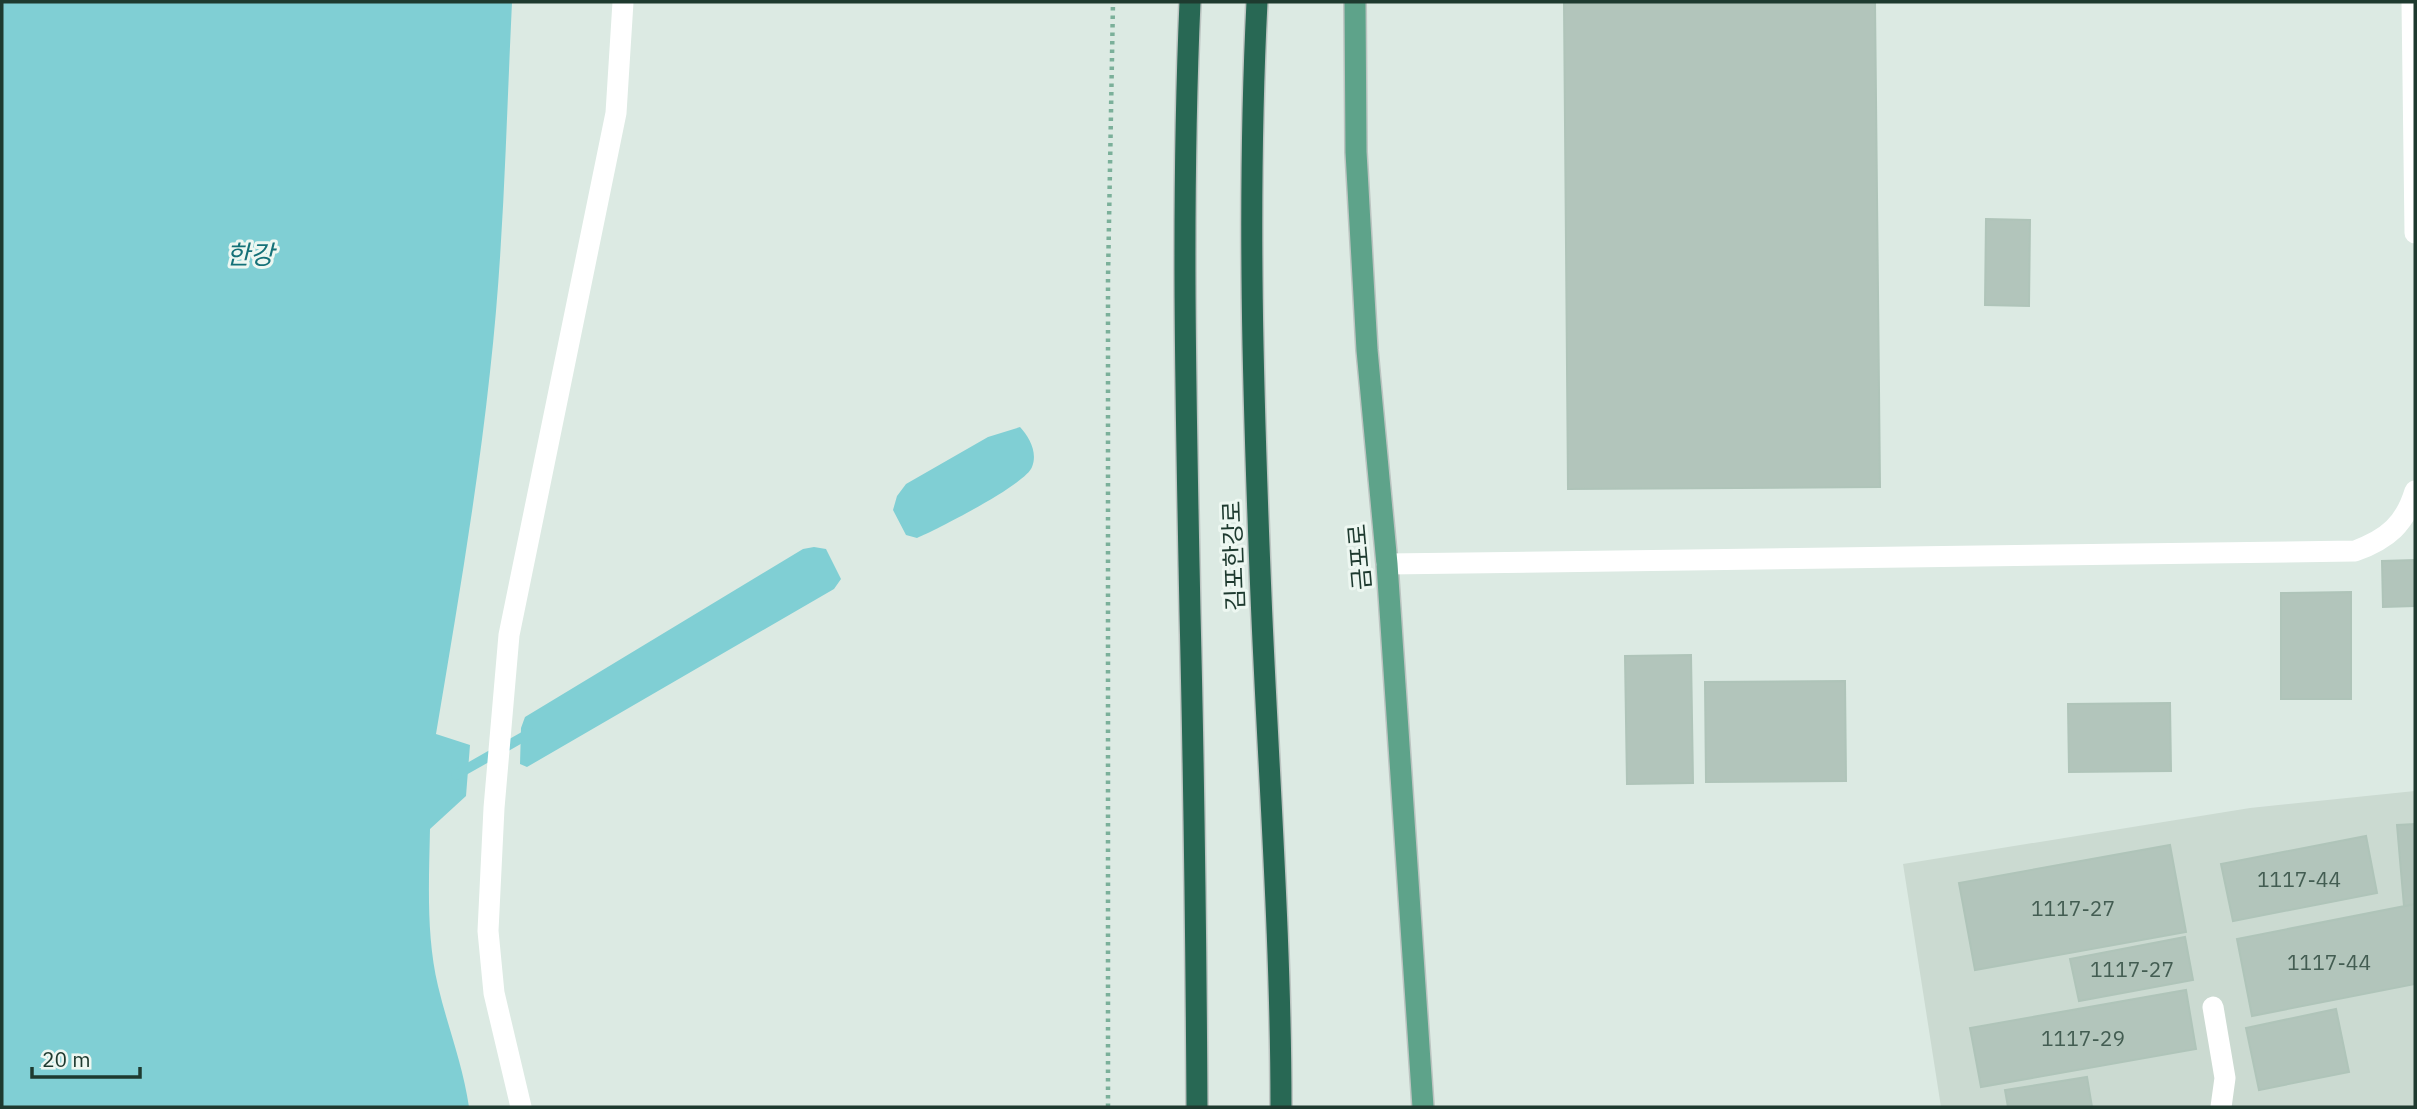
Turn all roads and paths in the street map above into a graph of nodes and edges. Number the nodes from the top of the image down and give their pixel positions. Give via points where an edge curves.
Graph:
1 (623, 2) edge
2 (1113, 2) edge
3 (1190, 2) edge
4 (1257, 2) edge
5 (1355, 2) edge
6 (2412, 2) edge
7 (2415, 233) edge
8 (2415, 491) edge
9 (1387, 564) junction
10 (2213, 1007) dead end
11 (521, 1107) edge
12 (1108, 1107) edge
13 (1197, 1107) edge
14 (1281, 1107) edge
15 (1423, 1107) edge
16 (2221, 1107) edge

1 - 11 lane via 615,113 509,635 501,721 488,931 494,993
2 - 12 path via 1108,252
3 - 13 highway, 김포한강로 via 1183,157 1184,359
4 - 14 highway, 김포한강로 via 1250,144 1253,361
5 - 9 main road, 금포로 via 1356,152 1367,350
6 - 7 lane
8 - 9 lane via 2409,511 2396,529 2355,551
9 - 15 main road, 금포로
10 - 16 lane via 2225,1078

